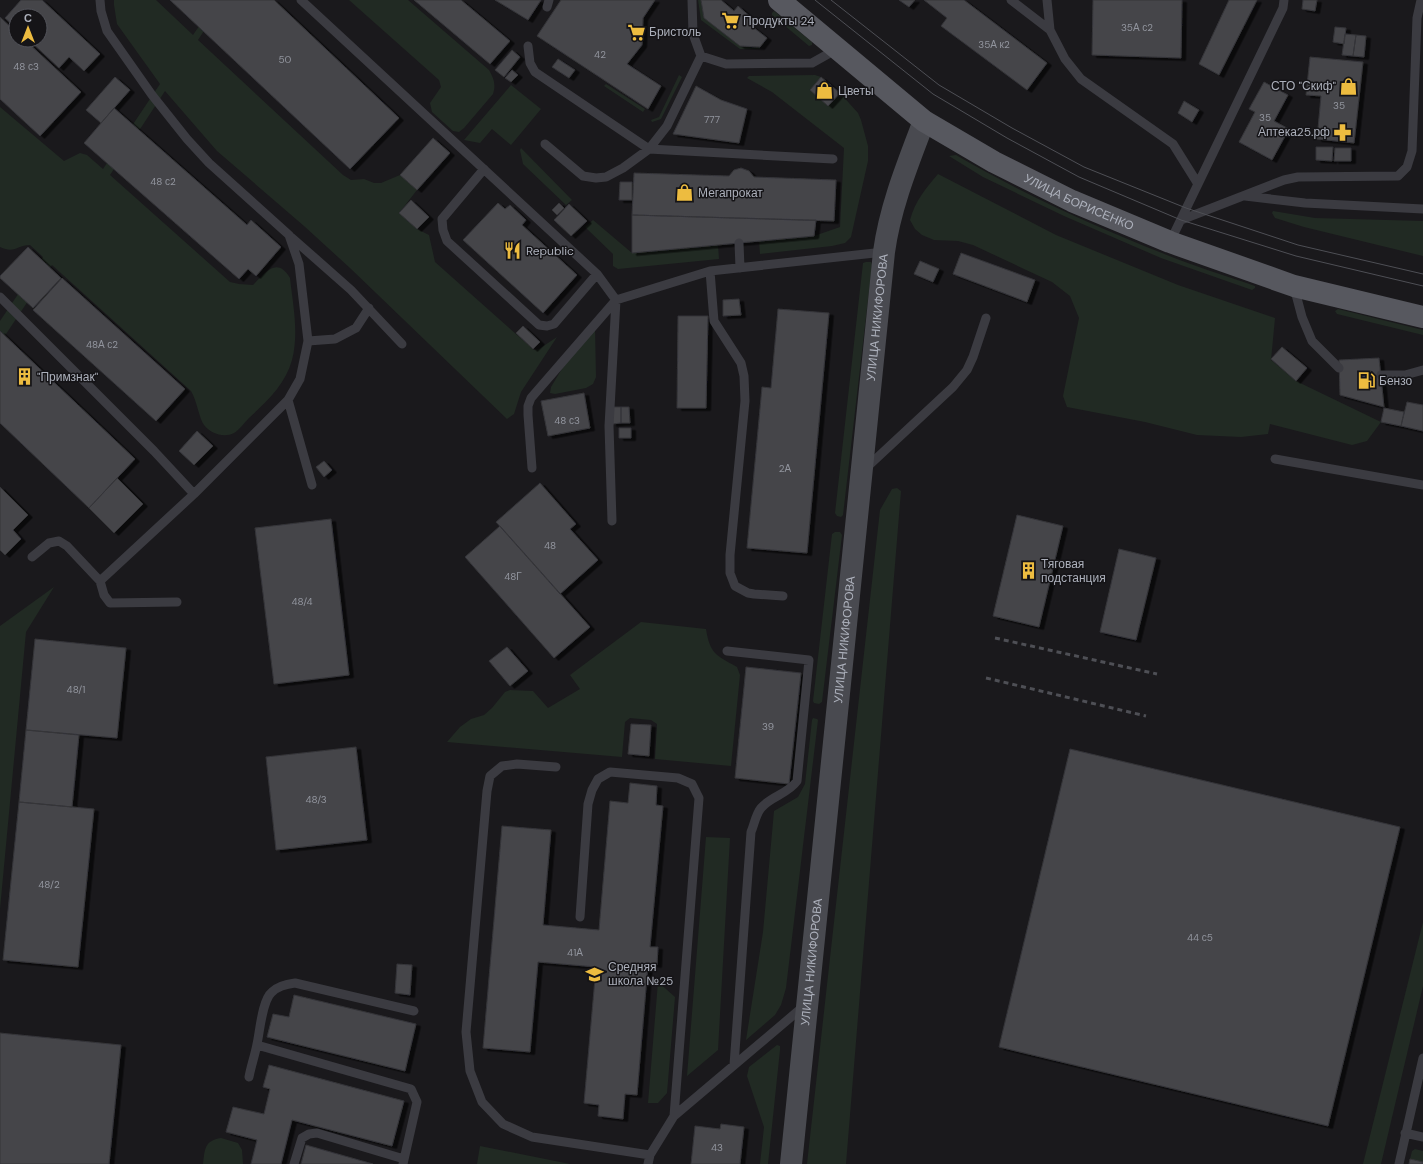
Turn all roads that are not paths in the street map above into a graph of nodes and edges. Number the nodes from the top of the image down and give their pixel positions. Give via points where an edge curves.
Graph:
1 (100, 0) edge
2 (301, 0) edge
3 (692, 0) edge
4 (779, 0) edge
5 (1011, 0) edge
6 (1047, 0) edge
7 (1284, 0) edge
8 (1421, 0) edge
9 (1050, 30) junction
10 (528, 46) dead end
11 (838, 49) junction
12 (701, 56) junction
13 (924, 121) junction
14 (545, 144) dead end
15 (649, 149) junction
16 (833, 159) dead end
17 (484, 169) junction
18 (1198, 184) junction
19 (1244, 196) junction
20 (1423, 209) edge
21 (1181, 220) junction
22 (289, 235) junction
23 (1170, 242) junction
24 (738, 243) dead end
25 (884, 252) junction
26 (740, 268) junction
27 (710, 271) junction
28 (597, 274) junction
29 (1294, 286) junction
30 (0, 297) edge
31 (616, 300) junction
32 (369, 308) junction
33 (1423, 317) edge
34 (986, 318) dead end
35 (308, 341) junction
36 (402, 344) dead end
37 (1339, 368) dead end
38 (1423, 370) edge
39 (1381, 375) dead end
40 (288, 400) junction
41 (1275, 459) dead end
42 (532, 468) dead end
43 (862, 472) junction
44 (1423, 484) edge
45 (312, 485) dead end
46 (194, 494) junction
47 (612, 521) dead end
48 (32, 557) dead end
49 (100, 581) junction
50 (783, 596) dead end
51 (177, 602) dead end
52 (727, 651) dead end
53 (556, 768) dead end
54 (580, 917) dead end
55 (808, 1003) junction
56 (414, 1011) dead end
57 (257, 1045) junction
58 (1423, 1058) edge
59 (734, 1066) junction
60 (249, 1077) dead end
61 (674, 1116) junction
62 (1405, 1133) junction
63 (1423, 1137) edge
64 (649, 1160) edge
65 (404, 1162) edge
66 (294, 1164) edge
67 (791, 1164) edge
68 (1399, 1164) edge

1 - 22 lane via 107,31 183,134 209,164
2 - 17 lane
3 - 12 lane via 693,34
4 - 11 main road, УЛИЦА БОРИСЕНКО
5 - 9 lane
6 - 9 lane
7 - 18 lane via 1283,8
8 - 19 lane via 1417,18 1412,151 1407,167 1398,176 1298,177
9 - 18 lane via 1065,60 1081,79 1173,144
10 - 15 lane via 530,64 535,72
11 - 12 lane via 812,63 726,64
11 - 13 main road, УЛИЦА БОРИСЕНКО
12 - 15 lane via 667,126
13 - 23 main road, УЛИЦА БОРИСЕНКО via 994,162 1072,201
13 - 25 main road, УЛИЦА НИКИФОРОВА via 895,205
14 - 15 lane via 582,176 596,178 606,177 623,168
15 - 16 lane
17 - 28 lane
17 - 28 lane via 442,219 447,241 539,325 554,324
18 - 21 lane
19 - 20 lane via 1305,203
19 - 21 lane
21 - 23 lane
22 - 32 lane
22 - 35 lane via 299,264
23 - 29 main road, УЛИЦА БОРИСЕНКО
24 - 26 lane
25 - 26 lane
25 - 43 main road, УЛИЦА НИКИФОРОВА
26 - 27 lane
27 - 31 lane
27 - 50 lane via 714,321 742,364 744,376 745,401 730,573 735,586 748,593
28 - 31 lane
29 - 33 main road, УЛИЦА БОРИСЕНКО
29 - 37 lane via 1302,317 1312,341
30 - 46 lane
31 - 42 lane via 531,398 528,415
31 - 47 lane via 609,426
32 - 35 lane via 356,328 335,339
32 - 36 lane
34 - 43 lane via 967,370 953,387
35 - 40 lane via 300,379
38 - 39 lane via 1405,375
40 - 45 lane
40 - 46 lane
41 - 44 lane
43 - 55 main road, УЛИЦА НИКИФОРОВА
46 - 49 lane
48 - 49 lane via 50,543 59,541 68,546
49 - 51 lane via 104,595 110,603
52 - 59 lane via 809,660 797,781 792,788 760,809 751,832
53 - 64 lane via 517,764 502,766 490,776 466,1032 470,1071 482,1102 503,1124 532,1137
54 - 61 lane via 588,804 598,779 610,772 678,778 692,784 699,798
55 - 59 lane
55 - 67 main road, УЛИЦА НИКИФОРОВА
56 - 57 lane via 295,983 285,984 268,996
57 - 60 lane
57 - 65 lane via 411,1089 417,1102
58 - 62 lane
59 - 61 lane
61 - 64 lane
62 - 63 lane
62 - 68 lane
65 - 66 lane via 317,1133 302,1138

